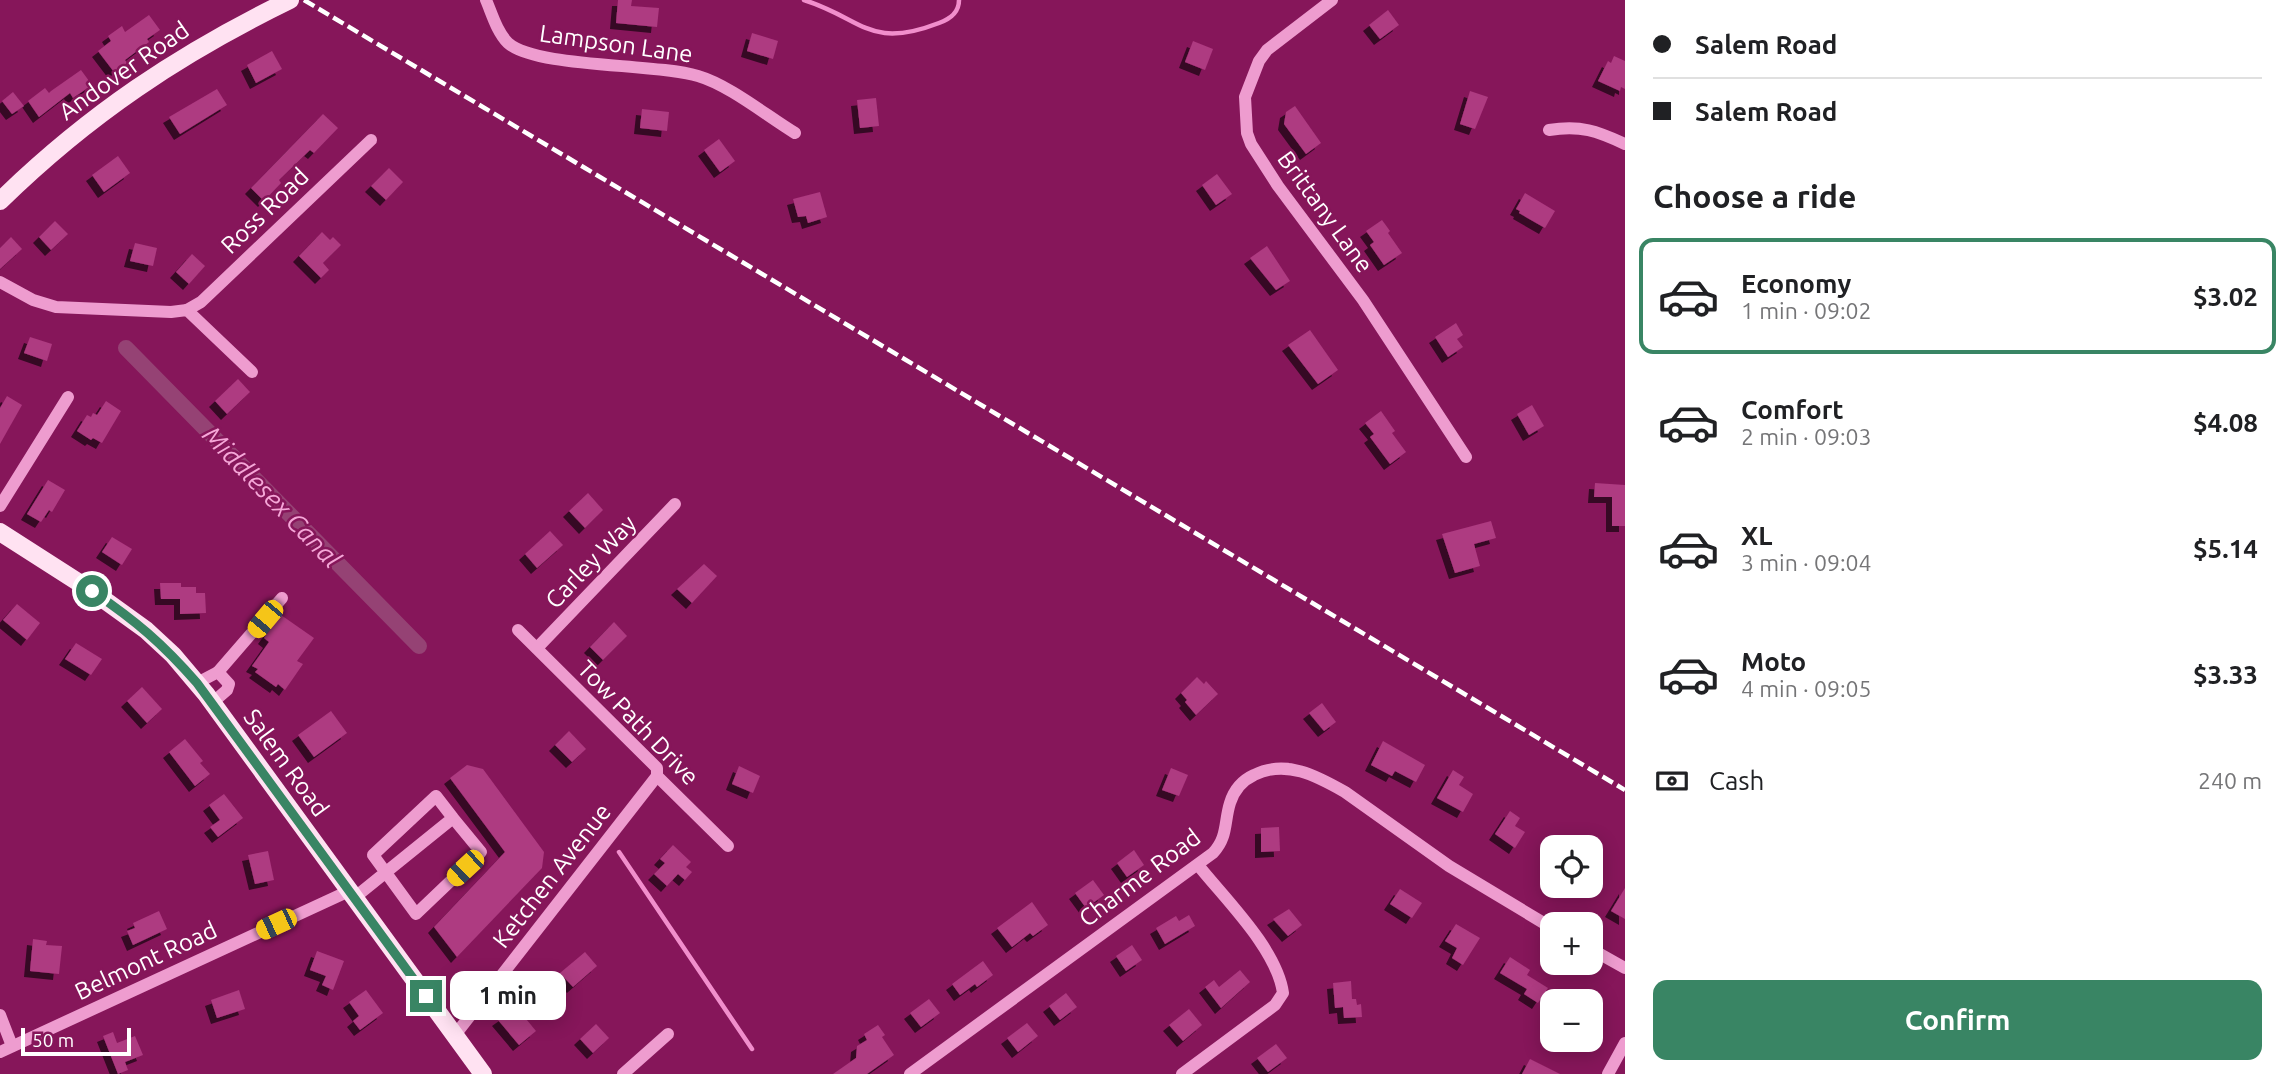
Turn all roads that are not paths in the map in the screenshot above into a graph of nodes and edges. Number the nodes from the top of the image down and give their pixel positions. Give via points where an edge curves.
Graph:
1 (290, 0) edge
2 (485, 0) edge
3 (1332, 0) edge
4 (1549, 130) dead end
5 (795, 133) dead end
6 (371, 140) dead end
7 (1625, 144) edge
8 (0, 201) edge
9 (0, 282) edge
10 (187, 310) junction
11 (252, 372) dead end
12 (68, 397) dead end
13 (1466, 457) dead end
14 (675, 504) dead end
15 (0, 506) edge
16 (0, 533) edge
17 (282, 598) dead end
18 (518, 629) dead end
19 (537, 649) junction
20 (218, 672) junction
21 (197, 683) junction
22 (212, 703) junction
23 (657, 776) junction
24 (453, 818) junction
25 (728, 846) dead end
26 (1198, 865) junction
27 (385, 873) junction
28 (351, 894) junction
29 (1540, 921) edge
30 (1603, 956) edge
31 (1625, 968) edge
32 (0, 1015) edge
33 (668, 1034) dead end
34 (455, 1035) junction
35 (1625, 1043) edge
36 (6, 1049) edge
37 (483, 1074) edge
38 (623, 1074) edge
39 (910, 1074) edge
40 (1182, 1074) edge
41 (1608, 1074) edge

1 - 8 main road, Andover Road via 216,37 144,81 51,153
2 - 5 street, Lampson Lane via 498,29 518,50 701,77
3 - 13 street, Brittany Lane via 1259,61 1245,97 1247,133 1278,186 1363,300
4 - 7 street via 1596,130
6 - 10 street, Ross Road via 201,302
9 - 10 street via 56,307
10 - 11 street
12 - 15 street
14 - 19 street, Carley Way
16 - 21 main road, Salem Road via 146,629
17 - 20 street
18 - 19 street, Tow Path Drive
19 - 23 street, Tow Path Drive via 656,768
20 - 21 street
20 - 22 street via 229,684
21 - 22 main road, Salem Road
22 - 28 main road, Salem Road
23 - 25 street, Tow Path Drive
23 - 34 street, Ketchen Avenue
24 - 27 street, Belmont Road
24 - 27 street via 436,796 373,855
24 - 27 street via 481,852 416,914
26 - 29 street, Charme Road via 1224,839 1231,801 1241,783 1269,769 1290,769 1345,792 1449,866
26 - 39 street, Charme Road
26 - 40 street via 1259,942 1279,976 1283,993 1275,1005
27 - 28 street, Belmont Road
28 - 34 main road, Salem Road
28 - 36 street, Belmont Road
30 - 31 street
32 - 36 street
33 - 38 street
34 - 37 main road, Salem Road
35 - 41 street

